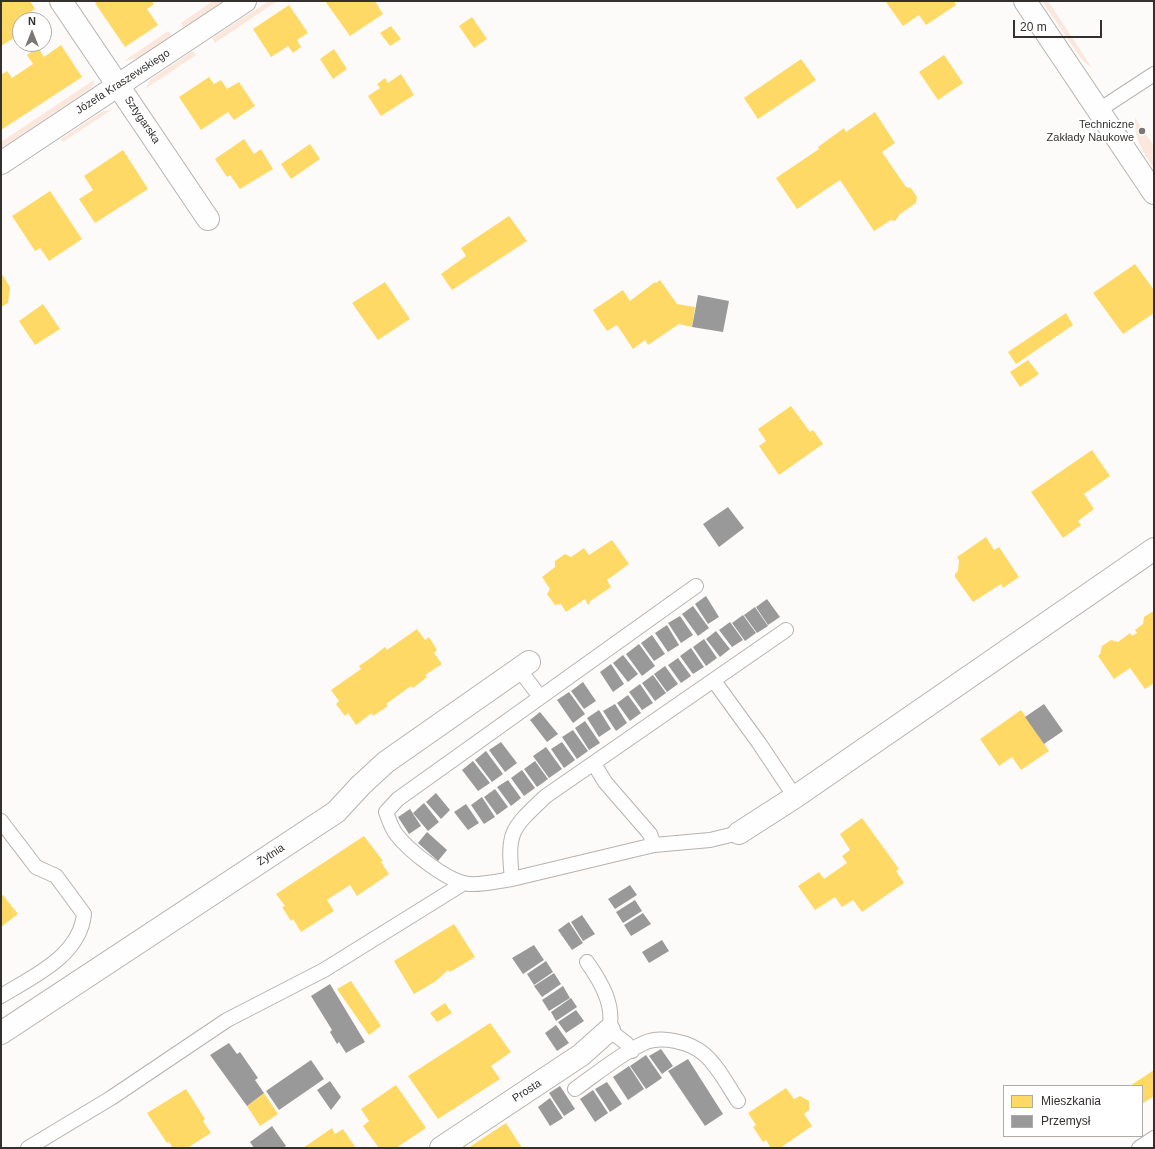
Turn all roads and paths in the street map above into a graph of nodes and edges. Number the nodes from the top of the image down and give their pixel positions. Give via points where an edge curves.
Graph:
1 (61, 1) edge
2 (245, 1) edge
3 (1026, 1) edge
4 (1154, 74) edge
5 (118, 85) junction
6 (1099, 110) junction
7 (1, 163) edge
8 (1154, 193) edge
9 (208, 220) dead end
10 (1154, 549) edge
11 (696, 586) dead end
12 (786, 630) dead end
13 (524, 665) joint
14 (714, 681) junction
15 (540, 697) junction
16 (594, 764) junction
17 (795, 797) junction
18 (1, 821) edge
19 (739, 833) joint
20 (654, 845) junction
21 (512, 879) junction
22 (464, 883) junction
23 (586, 962) dead end
24 (1, 996) edge
25 (609, 1030) junction
26 (1, 1033) edge
27 (632, 1050) junction
28 (575, 1088) dead end
29 (738, 1101) dead end
30 (1154, 1138) edge
31 (28, 1148) edge
32 (441, 1148) edge
33 (1139, 1148) edge

1 - 5 street, Sztygarska
2 - 5 street, Józefa Kraszewskiego
3 - 6 street
4 - 6 lane
5 - 7 street, Józefa Kraszewskiego
5 - 9 street, Sztygarska
6 - 8 street
10 - 17 street
11 - 15 lane
12 - 14 lane
13 - 15 lane
13 - 26 street, Żytnia via 386,762 361,784 336,812
14 - 16 lane
14 - 17 lane
15 - 22 lane via 398,799 386,812 397,835 415,852 447,877
16 - 20 lane via 604,782 647,830
16 - 21 lane via 546,796 515,828 509,846
17 - 19 street
18 - 24 lane via 36,867 56,876 84,914 83,925 57,960
19 - 20 lane via 710,840
20 - 21 lane
21 - 22 lane
22 - 31 lane via 324,970 227,1020 111,1098
23 - 25 lane via 607,996 612,1019
25 - 27 lane
25 - 32 street, Prosta via 582,1055
27 - 28 lane
27 - 29 lane via 644,1043 662,1040 683,1043 697,1049 714,1064
30 - 33 lane

